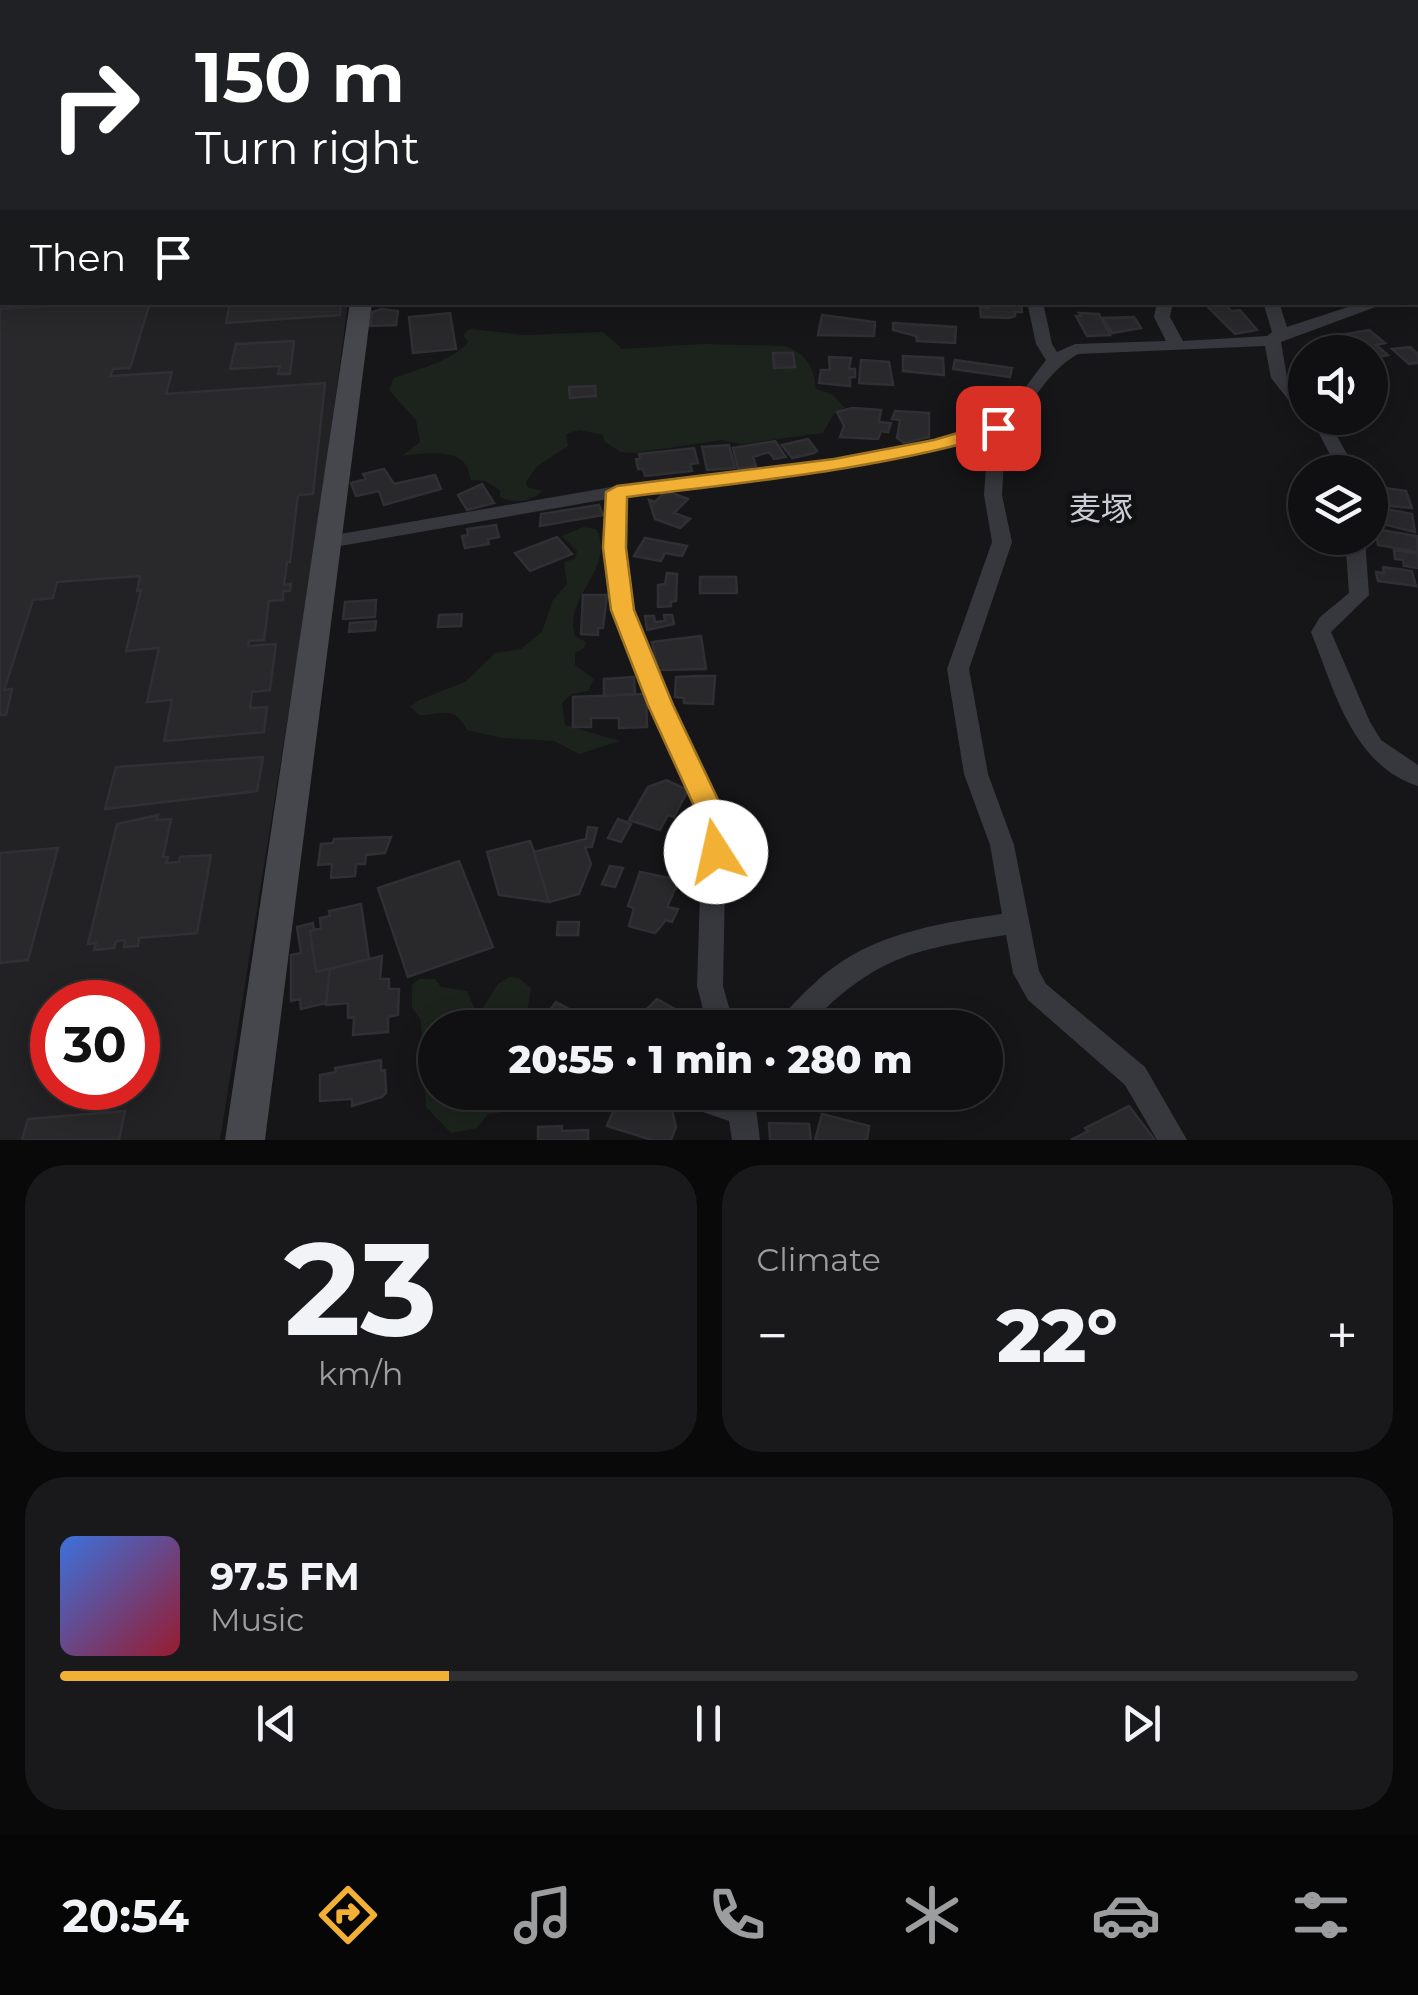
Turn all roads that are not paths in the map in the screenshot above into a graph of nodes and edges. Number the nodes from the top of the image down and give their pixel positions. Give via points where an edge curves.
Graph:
1 (361, 305) edge
2 (1036, 305) edge
3 (1164, 305) edge
4 (1271, 305) edge
5 (1372, 305) edge
6 (1276, 337) junction
7 (1178, 346) junction
8 (1054, 360) junction
9 (1288, 389) edge
10 (998, 428) junction
11 (617, 492) junction
12 (329, 542) junction
13 (1356, 555) edge
14 (1418, 776) edge
15 (1015, 924) junction
16 (717, 1010) edge
17 (806, 1010) edge
18 (245, 1140) edge
19 (1173, 1140) edge

1 - 12 street
2 - 8 street
3 - 7 street via 1162,317
4 - 6 street
5 - 6 street
6 - 7 street via 1224,347
6 - 9 street via 1278,378
7 - 8 street via 1074,349
8 - 10 street
10 - 11 street via 834,465
10 - 15 street via 994,496 1002,542 958,670 976,774 1002,845
11 - 12 street
11 - 16 street via 617,580 628,630 714,830 710,986
12 - 18 street
13 - 14 street via 1358,595 1321,632 1373,746
15 - 17 street via 901,947 850,970
15 - 19 street via 1026,973 1038,992 1135,1076

